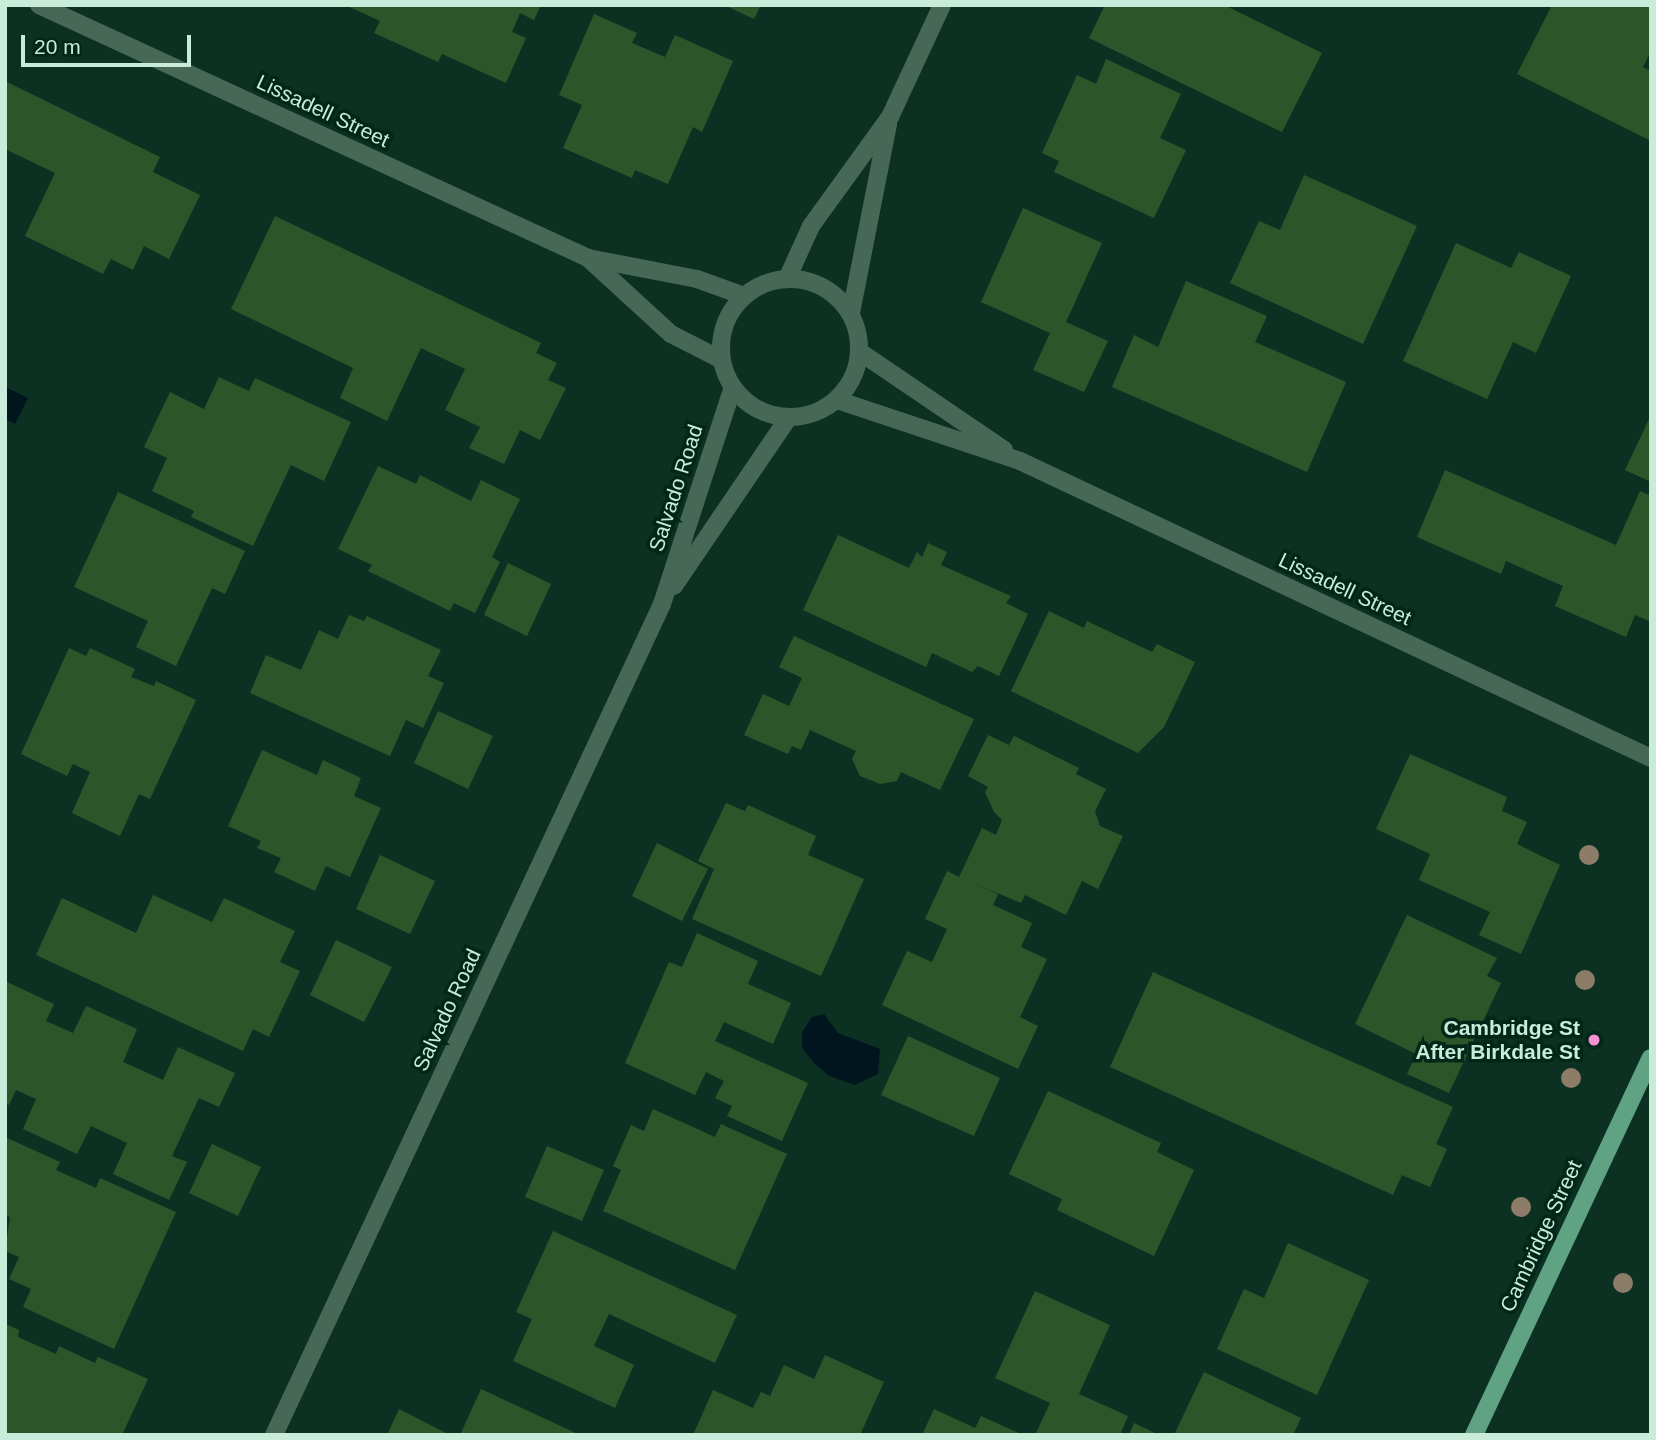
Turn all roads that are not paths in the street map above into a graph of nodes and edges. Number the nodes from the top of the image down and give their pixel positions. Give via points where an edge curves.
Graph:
1 (39, 5) edge
2 (942, 5) edge
3 (890, 117) junction
4 (588, 258) junction
5 (787, 279) junction
6 (744, 296) junction
7 (851, 313) junction
8 (860, 352) junction
9 (720, 359) junction
10 (733, 387) junction
11 (837, 400) junction
12 (788, 418) junction
13 (1020, 461) junction
14 (662, 604) junction
15 (1651, 758) edge
16 (1651, 1058) edge
17 (274, 1435) edge
18 (1474, 1435) edge

1 - 4 street, Lissadell Street
2 - 3 street
3 - 5 street via 811,226
3 - 7 street
4 - 6 street, Lissadell Street via 697,279
4 - 9 street, Lissadell Street via 671,334
5 - 6 street via 764,284
5 - 7 street via 812,281 835,294
6 - 9 street via 726,322
7 - 8 street
8 - 11 street via 853,378
8 - 13 street, Lissadell Street
9 - 10 street
10 - 12 street via 757,409
10 - 14 street, Salvado Road
11 - 12 street via 814,413
11 - 13 street, Lissadell Street
12 - 14 street, Salvado Road
13 - 15 street, Lissadell Street
14 - 17 street, Salvado Road
16 - 18 main road, Cambridge Street

